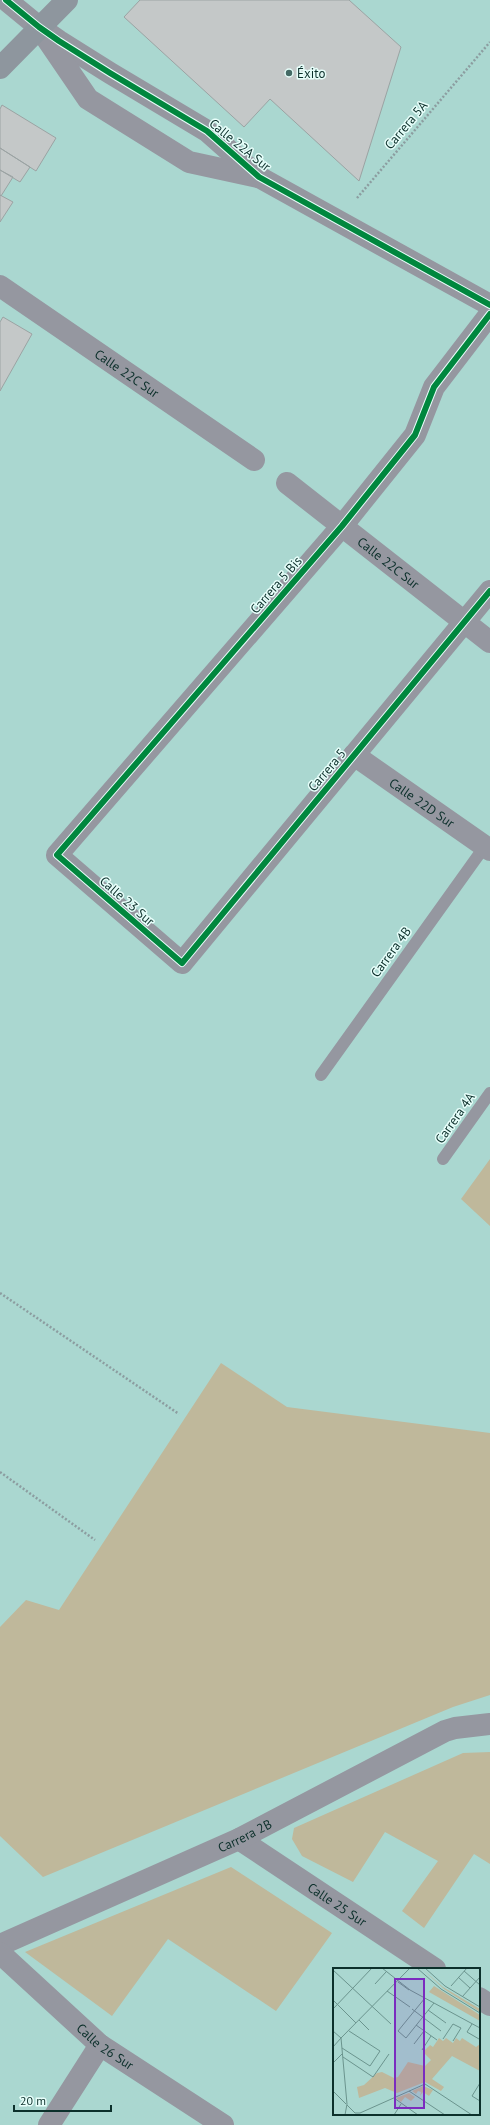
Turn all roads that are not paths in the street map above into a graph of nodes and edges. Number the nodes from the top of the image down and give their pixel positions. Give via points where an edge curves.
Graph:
1 (6, 0) edge
2 (67, 0) edge
3 (39, 27) junction
4 (0, 68) edge
5 (259, 177) junction
6 (0, 286) edge
7 (490, 305) edge
8 (490, 314) edge
9 (254, 460) dead end
10 (287, 483) dead end
11 (342, 526) junction
12 (490, 591) edge
13 (464, 622) junction
14 (490, 642) edge
15 (354, 755) junction
16 (487, 848) edge
17 (57, 855) joint
18 (182, 963) joint
19 (321, 1075) dead end
20 (490, 1093) edge
21 (444, 1159) dead end
22 (488, 1724) edge
23 (239, 1839) junction
24 (0, 1945) edge
25 (0, 1954) edge
26 (433, 1968) edge
27 (480, 1999) edge
28 (490, 2005) edge
29 (100, 2045) junction
30 (49, 2125) edge
31 (223, 2125) edge

1 - 3 street, Calle 22A Sur
2 - 3 main road
3 - 4 main road
3 - 5 street, Calle 22A Sur via 207,131
3 - 5 street, Calle 22A Sur via 88,99 189,162
5 - 7 street, Calle 22A Sur
6 - 9 street, Calle 22C Sur
8 - 11 street, Carrera 5 Bis via 434,386 415,435
10 - 11 street, Calle 22C Sur
11 - 13 street, Calle 22C Sur
11 - 17 street, Carrera 5 Bis
12 - 13 street, Carrera 5
13 - 14 street, Calle 22C Sur
13 - 15 street, Carrera 5
15 - 16 street, Calle 22D Sur
15 - 18 street, Carrera 5
16 - 19 lane, Carrera 4B
17 - 18 street, Calle 23 Sur
20 - 21 lane, Carrera 4A
22 - 23 street, Carrera 2B via 445,1731
23 - 24 street, Carrera 2B
23 - 26 street, Calle 25 Sur
25 - 29 street, Calle 26 Sur
27 - 28 street
29 - 30 street
29 - 31 street, Calle 26 Sur

